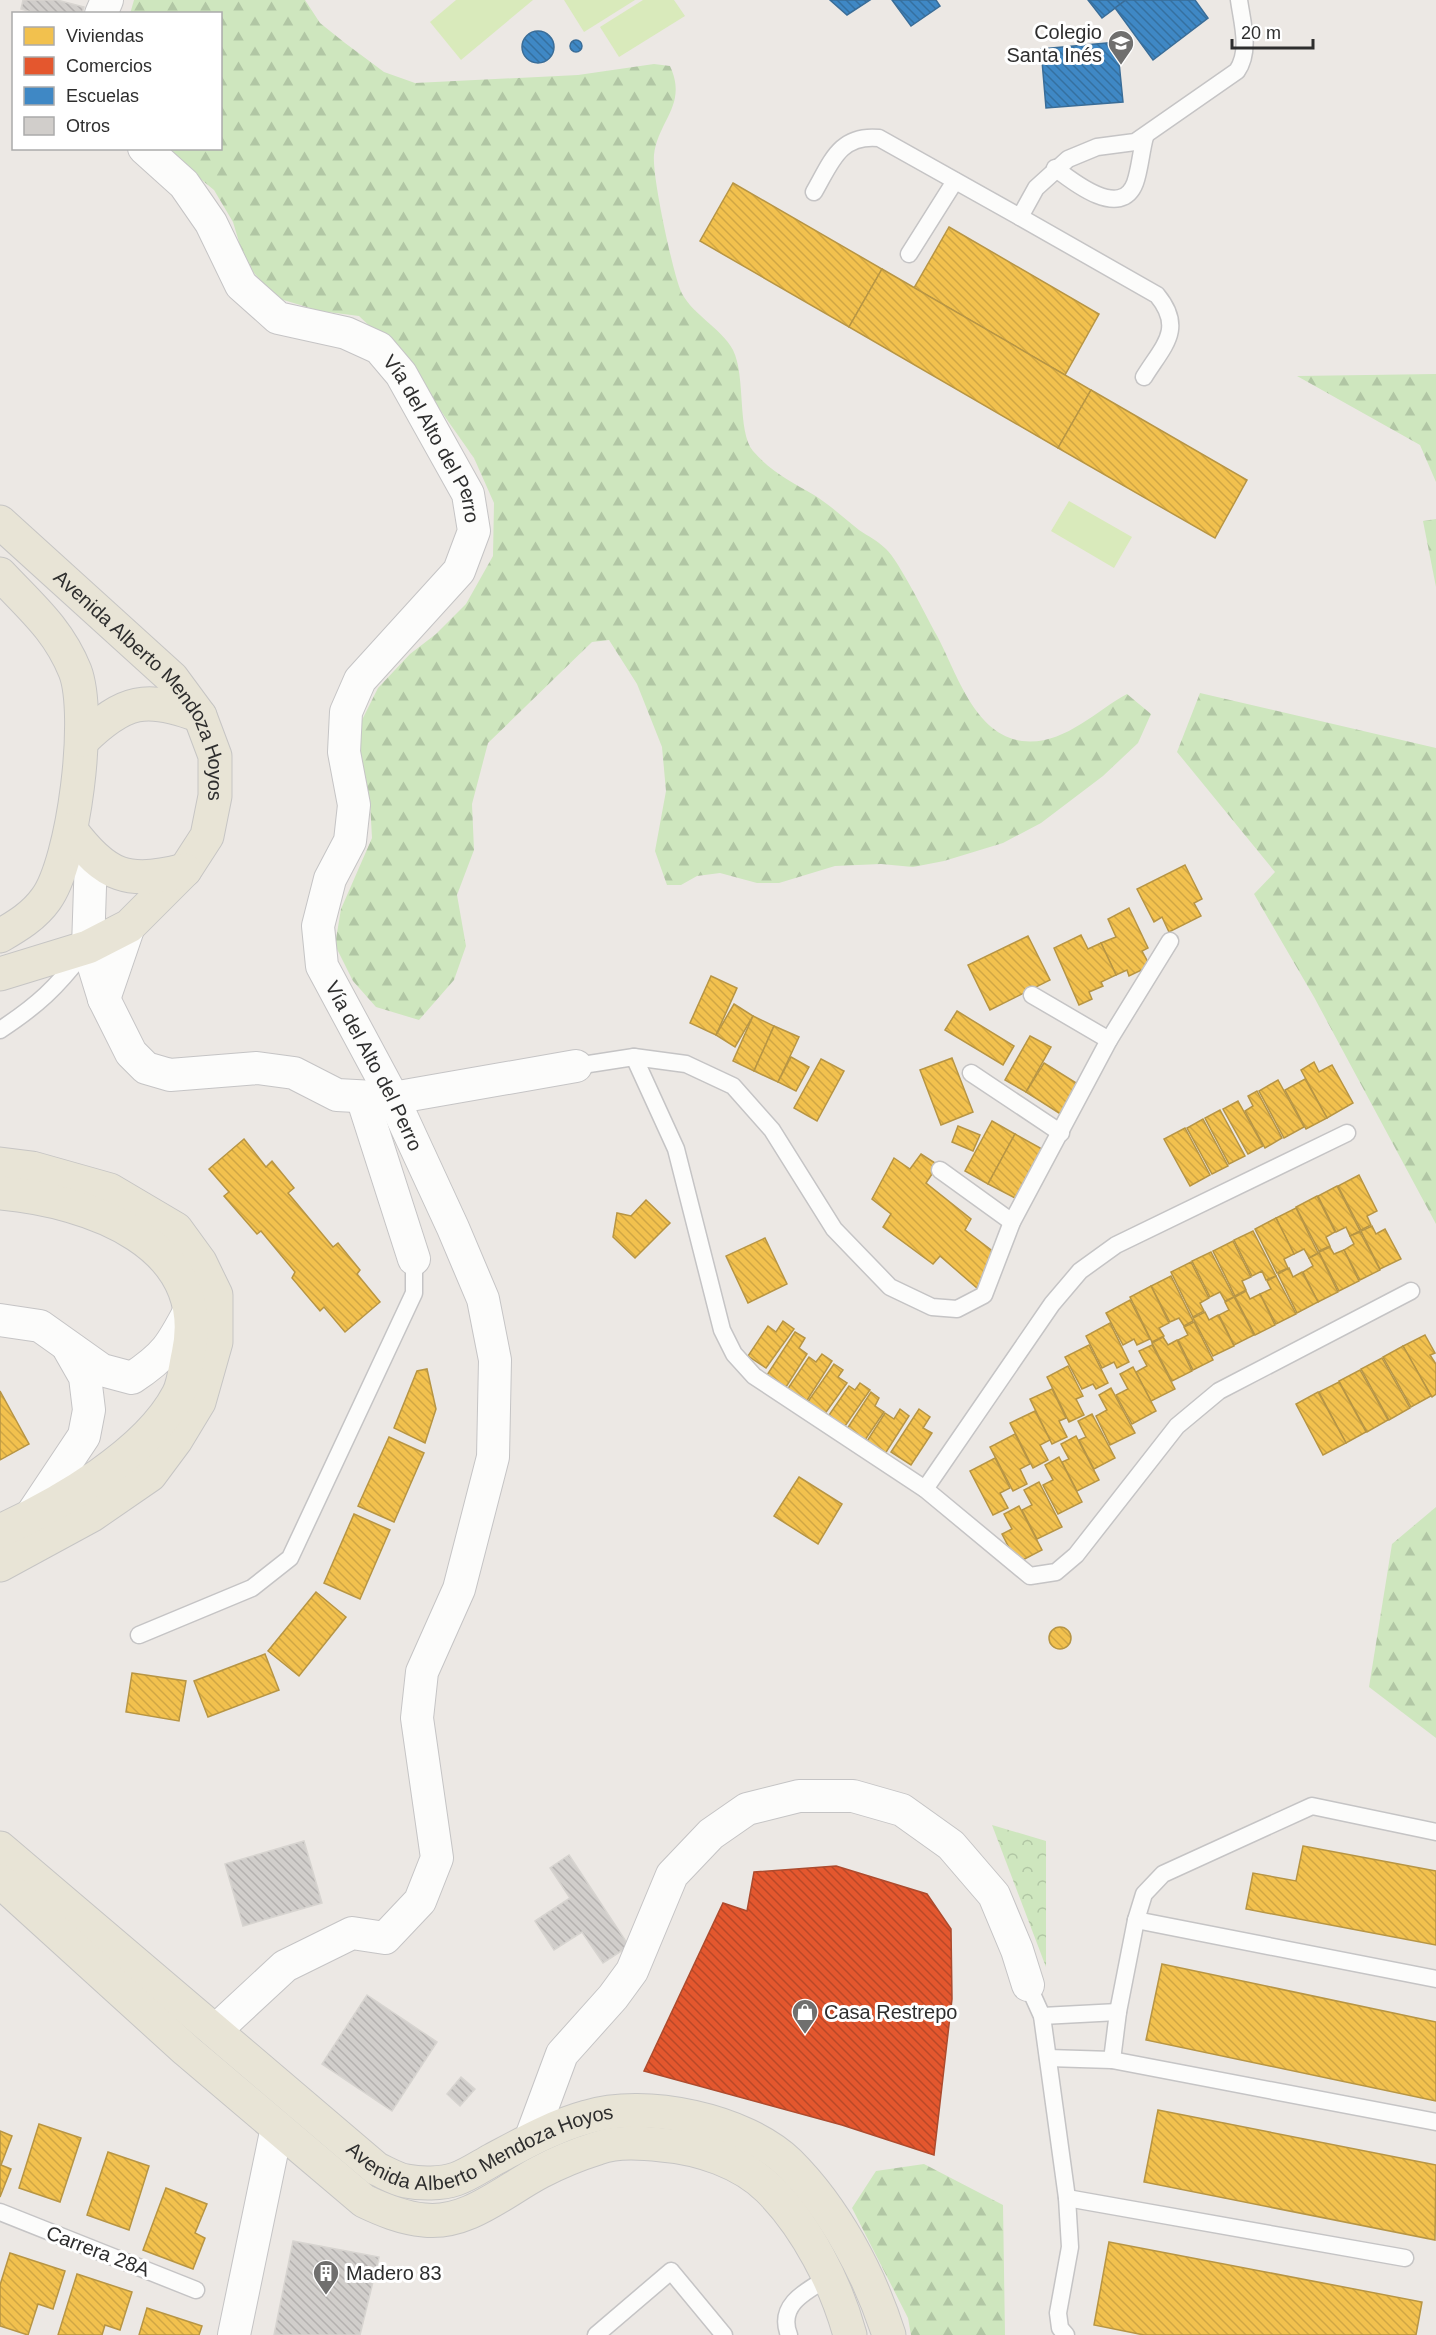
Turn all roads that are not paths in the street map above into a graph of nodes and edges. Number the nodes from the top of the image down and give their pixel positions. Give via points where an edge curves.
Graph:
1 (1239, 0) edge
2 (1145, 136) junction
3 (146, 150) edge
4 (1055, 168) junction
5 (956, 181) junction
6 (814, 192) dead end
7 (1020, 217) junction
8 (909, 254) dead end
9 (1144, 377) dead end
10 (0, 522) edge
11 (0, 574) edge
12 (200, 716) junction
13 (83, 740) junction
14 (71, 830) junction
15 (91, 856) junction
16 (185, 870) junction
17 (129, 926) junction
18 (0, 936) edge
19 (1170, 941) dead end
20 (88, 946) junction
21 (0, 974) edge
22 (1032, 995) dead end
23 (104, 999) junction
24 (0, 1030) edge
25 (1109, 1040) junction
26 (634, 1057) junction
27 (576, 1066) joint
28 (971, 1073) dead end
29 (362, 1097) junction
30 (393, 1098) junction
31 (1061, 1133) junction
32 (1347, 1133) dead end
33 (0, 1164) edge
34 (940, 1170) dead end
35 (0, 1193) edge
36 (1012, 1222) junction
37 (414, 1259) joint
38 (1411, 1291) dead end
39 (191, 1308) junction
40 (0, 1320) edge
41 (66, 1343) junction
42 (925, 1489) junction
43 (30, 1517) junction
44 (0, 1531) edge
45 (0, 1565) edge
46 (139, 1635) dead end
47 (1436, 1832) edge
48 (0, 1848) edge
49 (0, 1881) edge
50 (1136, 1920) junction
51 (1436, 1979) edge
52 (1028, 1985) joint
53 (1118, 2012) junction
54 (1042, 2016) junction
55 (215, 2031) junction
56 (1048, 2058) junction
57 (1112, 2060) junction
58 (1436, 2122) edge
59 (277, 2127) junction
60 (530, 2140) junction
61 (1067, 2198) junction
62 (0, 2212) edge
63 (1405, 2258) dead end
64 (828, 2278) junction
65 (196, 2290) dead end
66 (786, 2333) edge
67 (234, 2335) edge
68 (596, 2335) edge
69 (723, 2335) edge
70 (850, 2335) edge
71 (889, 2335) edge
72 (1066, 2335) edge

1 - 2 lane via 1244,62 1219,85
2 - 4 lane via 1135,142 1081,151
2 - 4 lane via 1135,183 1128,194 1117,198 1098,197
3 - 30 street, Vía del Alto del Perro via 184,184 211,223 241,285 278,318 346,333 379,348 401,374 468,495 474,531 459,571 360,680 346,712 344,752 354,805 350,841 330,879 318,926 322,966
4 - 7 lane via 1036,188
5 - 6 lane via 879,138 866,137 839,149
5 - 7 lane
5 - 8 lane
7 - 9 lane via 1157,295 1165,305 1172,333
10 - 12 main road, Avenida Alberto Mendoza Hoyos via 172,678
11 - 13 main road, Avenida Alberto Mendoza Hoyos via 59,636 76,674
12 - 13 main road via 169,704 136,704 106,717
12 - 16 main road, Avenida Alberto Mendoza Hoyos via 214,756 215,796 207,836
13 - 14 main road, Avenida Alberto Mendoza Hoyos
14 - 15 main road
14 - 18 main road, Avenida Alberto Mendoza Hoyos via 59,872 46,898 23,923
15 - 16 main road via 120,874 153,878
15 - 20 street
16 - 17 main road, Avenida Alberto Mendoza Hoyos
17 - 20 main road, Avenida Alberto Mendoza Hoyos
17 - 23 street
19 - 25 lane
20 - 21 main road, Avenida Alberto Mendoza Hoyos
20 - 23 street
20 - 24 lane via 60,984 39,1004
22 - 25 lane
23 - 29 street via 131,1053 146,1068 170,1075 257,1068 294,1073 337,1095
25 - 31 lane
26 - 27 lane
26 - 36 lane via 686,1064 733,1086 772,1130 834,1229 891,1287 932,1307 957,1309 984,1295
26 - 42 lane via 675,1149 722,1330 734,1354 754,1376
27 - 30 street
28 - 31 lane
29 - 30 street
29 - 37 street
30 - 55 street, Vía del Alto del Perro via 483,1299 495,1360 493,1457 459,1589 422,1672 417,1718 438,1858 420,1901 385,1938 352,1933 285,1966
31 - 36 lane
32 - 42 lane via 1116,1245 1080,1271 1052,1304
33 - 45 main road via 32,1168 110,1190 176,1229 201,1262 216,1295 216,1342 199,1402 150,1475 92,1515
34 - 36 lane
35 - 39 main road via 34,1196 96,1213 130,1233 165,1256 182,1281
37 - 46 lane via 414,1293 290,1558 252,1588
38 - 42 lane via 1219,1391 1177,1426 1076,1555 1056,1572 1030,1576
39 - 41 street via 159,1360 132,1378 102,1370
39 - 43 main road via 192,1338 179,1394 164,1415 102,1474
40 - 41 street via 40,1326
41 - 43 street via 85,1377 89,1410 84,1436
43 - 44 main road
47 - 50 lane via 1312,1806 1163,1874 1144,1894
48 - 55 main road, Avenida Alberto Mendoza Hoyos
49 - 59 main road, Avenida Alberto Mendoza Hoyos
50 - 51 lane
50 - 53 lane
52 - 54 lane
52 - 60 street via 994,1895 951,1845 902,1810 853,1796 799,1796 747,1809 711,1834 672,1875 632,1971 562,2054
53 - 54 lane
53 - 57 lane
54 - 56 lane
55 - 60 main road, Avenida Alberto Mendoza Hoyos via 377,2169 405,2181 456,2179
56 - 57 lane
56 - 61 lane
57 - 58 lane
59 - 64 main road, Avenida Alberto Mendoza Hoyos via 364,2201 393,2214 426,2221 482,2208 541,2172 600,2147 639,2143 680,2146 717,2157 768,2188 788,2211
59 - 67 street
60 - 71 main road, Avenida Alberto Mendoza Hoyos via 588,2116 633,2109 686,2115 724,2126 762,2145 787,2161 815,2192 864,2273
61 - 63 lane
61 - 72 lane via 1070,2247 1058,2313 1060,2328
62 - 65 lane, Carrera 28A
64 - 66 lane via 792,2303 785,2318
64 - 70 main road, Avenida Alberto Mendoza Hoyos
68 - 69 lane via 671,2271

